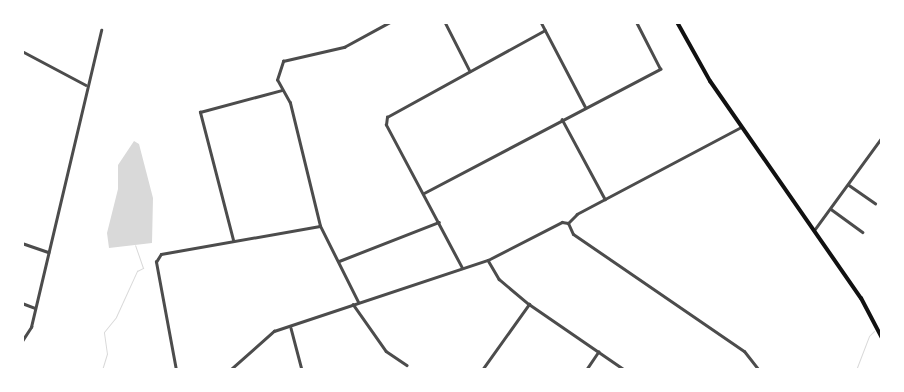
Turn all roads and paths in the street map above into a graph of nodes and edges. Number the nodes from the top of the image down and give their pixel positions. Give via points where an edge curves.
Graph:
1 (390, 22) edge
2 (445, 22) edge
3 (541, 22) edge
4 (636, 22) edge
5 (677, 22) edge
6 (101, 30) dead end
7 (546, 30) junction
8 (22, 50) edge
9 (470, 70) junction
10 (86, 85) junction
11 (282, 90) junction
12 (585, 106) junction
13 (562, 119) junction
14 (741, 126) junction
15 (882, 137) edge
16 (849, 184) junction
17 (424, 193) junction
18 (605, 199) junction
19 (875, 204) dead end
20 (831, 209) junction
21 (439, 222) junction
22 (568, 223) junction
23 (320, 226) junction
24 (815, 229) junction
25 (863, 232) dead end
26 (233, 240) junction
27 (22, 243) edge
28 (48, 252) junction
29 (488, 260) junction
30 (339, 261) junction
31 (462, 268) junction
32 (358, 302) junction
33 (22, 303) edge
34 (353, 304) junction
35 (529, 304) junction
36 (36, 308) junction
37 (291, 328) junction
38 (882, 338) edge
39 (22, 341) edge
40 (598, 352) junction
41 (407, 365) dead end
42 (176, 370) edge
43 (230, 370) edge
44 (302, 370) edge
45 (482, 370) edge
46 (586, 370) edge
47 (625, 370) edge
48 (759, 370) edge

1 - 11 street via 344,46 283,61 276,80
2 - 9 street
3 - 7 street
4 - 12 street via 660,69
5 - 14 highway
6 - 10 street
7 - 9 street
7 - 12 street
8 - 10 street
9 - 17 street via 387,117 386,124
10 - 28 street
11 - 23 street via 290,103
11 - 26 street via 200,112
12 - 13 street
13 - 17 street
13 - 18 street
14 - 18 street
14 - 24 highway
15 - 16 street
16 - 19 street
16 - 20 street
17 - 21 street
18 - 22 street via 577,214
20 - 24 street
20 - 25 street
21 - 30 street
21 - 31 street
22 - 29 street via 562,222
22 - 48 street via 573,234 744,350
23 - 26 street
23 - 30 street
24 - 38 highway via 861,298
26 - 42 street via 166,251 156,262
27 - 28 street
28 - 36 street
29 - 31 street
29 - 35 street via 499,279
30 - 32 street
31 - 32 street
32 - 34 street
33 - 36 street
34 - 37 street
34 - 41 street via 386,351
35 - 40 street
35 - 45 street
36 - 39 street via 31,328
37 - 43 street via 274,332
37 - 44 street
40 - 46 street
40 - 47 street

